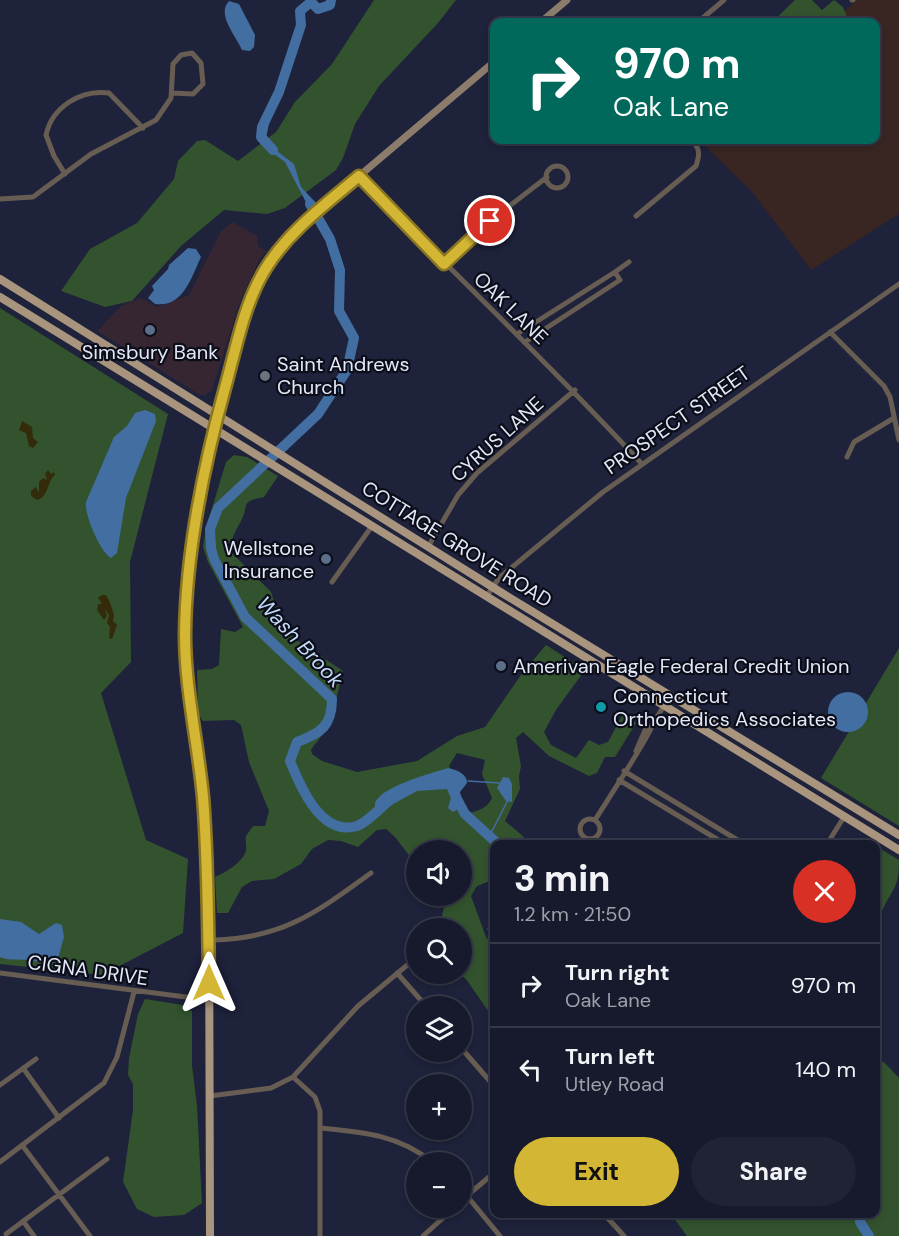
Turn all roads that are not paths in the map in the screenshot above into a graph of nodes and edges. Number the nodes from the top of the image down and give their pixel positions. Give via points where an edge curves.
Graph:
1 (567, 0) edge
2 (724, 0) edge
3 (546, 18) edge
4 (703, 18) edge
5 (490, 65) edge
6 (172, 93) junction
7 (142, 128) junction
8 (696, 144) edge
9 (65, 174) junction
10 (359, 176) junction
11 (547, 177) junction
12 (0, 199) edge
13 (636, 216) dead end
14 (629, 262) dead end
15 (444, 264) junction
16 (615, 272) junction
17 (0, 279) edge
18 (899, 284) edge
19 (0, 297) edge
20 (830, 332) junction
21 (517, 334) junction
22 (525, 342) junction
23 (106, 345) junction
24 (92, 354) junction
25 (575, 390) junction
26 (218, 415) junction
27 (894, 418) junction
28 (215, 429) junction
29 (899, 440) edge
30 (847, 457) dead end
31 (641, 463) junction
32 (372, 526) junction
33 (428, 547) junction
34 (332, 582) dead end
35 (493, 587) junction
36 (486, 597) junction
37 (670, 695) junction
38 (663, 706) junction
39 (624, 771) junction
40 (619, 780) junction
41 (844, 817) junction
42 (595, 820) junction
43 (899, 835) edge
44 (718, 840) edge
45 (737, 840) edge
46 (830, 840) edge
47 (899, 850) edge
48 (371, 873) dead end
49 (209, 940) junction
50 (406, 966) edge
51 (397, 973) junction
52 (0, 974) edge
53 (134, 992) junction
54 (417, 996) edge
55 (209, 1000) junction
56 (36, 1059) dead end
57 (472, 1061) edge
58 (23, 1068) junction
59 (293, 1077) junction
60 (490, 1081) edge
61 (0, 1085) edge
62 (210, 1096) junction
63 (59, 1118) junction
64 (321, 1128) junction
65 (22, 1145) junction
66 (418, 1152) edge
67 (107, 1159) dead end
68 (0, 1161) edge
69 (490, 1176) edge
70 (472, 1192) edge
71 (59, 1195) junction
72 (472, 1201) edge
73 (443, 1218) edge
74 (608, 1218) edge
75 (23, 1221) junction
76 (6, 1234) dead end
77 (34, 1236) edge
78 (90, 1236) edge
79 (210, 1236) edge
80 (320, 1236) edge
81 (423, 1236) edge
82 (500, 1236) edge
83 (624, 1236) edge

1 - 3 main road
2 - 4 street
5 - 10 main road
6 - 6 street via 193,94 203,84 201,63 192,53 181,55 173,64
6 - 7 street via 163,112
7 - 9 street via 91,154
7 - 9 street via 109,93 90,93 72,100 52,117 46,135
8 - 13 street via 700,155 696,166
9 - 12 street via 33,197
10 - 15 street, OAK LANE
10 - 26 main road via 306,221 265,269
11 - 11 street via 551,186 557,188 564,186 568,178 559,167 549,170
11 - 15 street via 490,221
14 - 16 street
15 - 21 street, OAK LANE
16 - 21 street
16 - 22 street via 620,280
17 - 23 main road, COTTAGE GROVE ROAD
18 - 20 street, PROSPECT STREET
19 - 24 main road, COTTAGE GROVE ROAD
20 - 27 street via 884,386
20 - 31 street, PROSPECT STREET
21 - 22 street, OAK LANE
22 - 25 street, OAK LANE
23 - 24 main road
23 - 26 main road, COTTAGE GROVE ROAD
24 - 28 main road, COTTAGE GROVE ROAD
25 - 31 street, OAK LANE
25 - 33 street, CYRUS LANE via 477,472 458,495
26 - 28 main road
26 - 33 main road, COTTAGE GROVE ROAD
27 - 29 street
27 - 30 street via 854,442
28 - 32 main road, COTTAGE GROVE ROAD
28 - 49 main road via 196,515 187,578 185,637 203,795
31 - 35 street, PROSPECT STREET
32 - 34 street
32 - 36 main road, COTTAGE GROVE ROAD
33 - 35 main road, COTTAGE GROVE ROAD
35 - 36 street, PROSPECT STREET
35 - 37 main road, COTTAGE GROVE ROAD
36 - 38 main road, COTTAGE GROVE ROAD
37 - 38 street
37 - 43 main road, COTTAGE GROVE ROAD
38 - 39 street via 652,726 646,728
38 - 41 main road, COTTAGE GROVE ROAD
39 - 40 street
39 - 45 street
40 - 42 street
40 - 44 street
41 - 46 street
41 - 47 main road, COTTAGE GROVE ROAD
42 - 42 street via 587,818 582,822 579,831 583,837 598,835 600,825
48 - 49 street via 293,924 248,936
49 - 55 main road
50 - 51 street
51 - 54 street
51 - 59 street via 350,1014
52 - 53 street, CIGNA DRIVE
53 - 55 street, CIGNA DRIVE
53 - 63 street via 117,1057 107,1079
55 - 62 main road
56 - 58 street
57 - 60 street
58 - 61 street
58 - 63 street
59 - 62 street via 272,1088
59 - 64 street via 317,1102
62 - 79 main road
63 - 65 street
64 - 66 street via 388,1137
64 - 80 street
65 - 68 street
65 - 71 street
67 - 71 street
69 - 70 street
71 - 75 street
71 - 78 street
72 - 82 street
73 - 81 street
74 - 83 street
75 - 76 street
75 - 77 street

